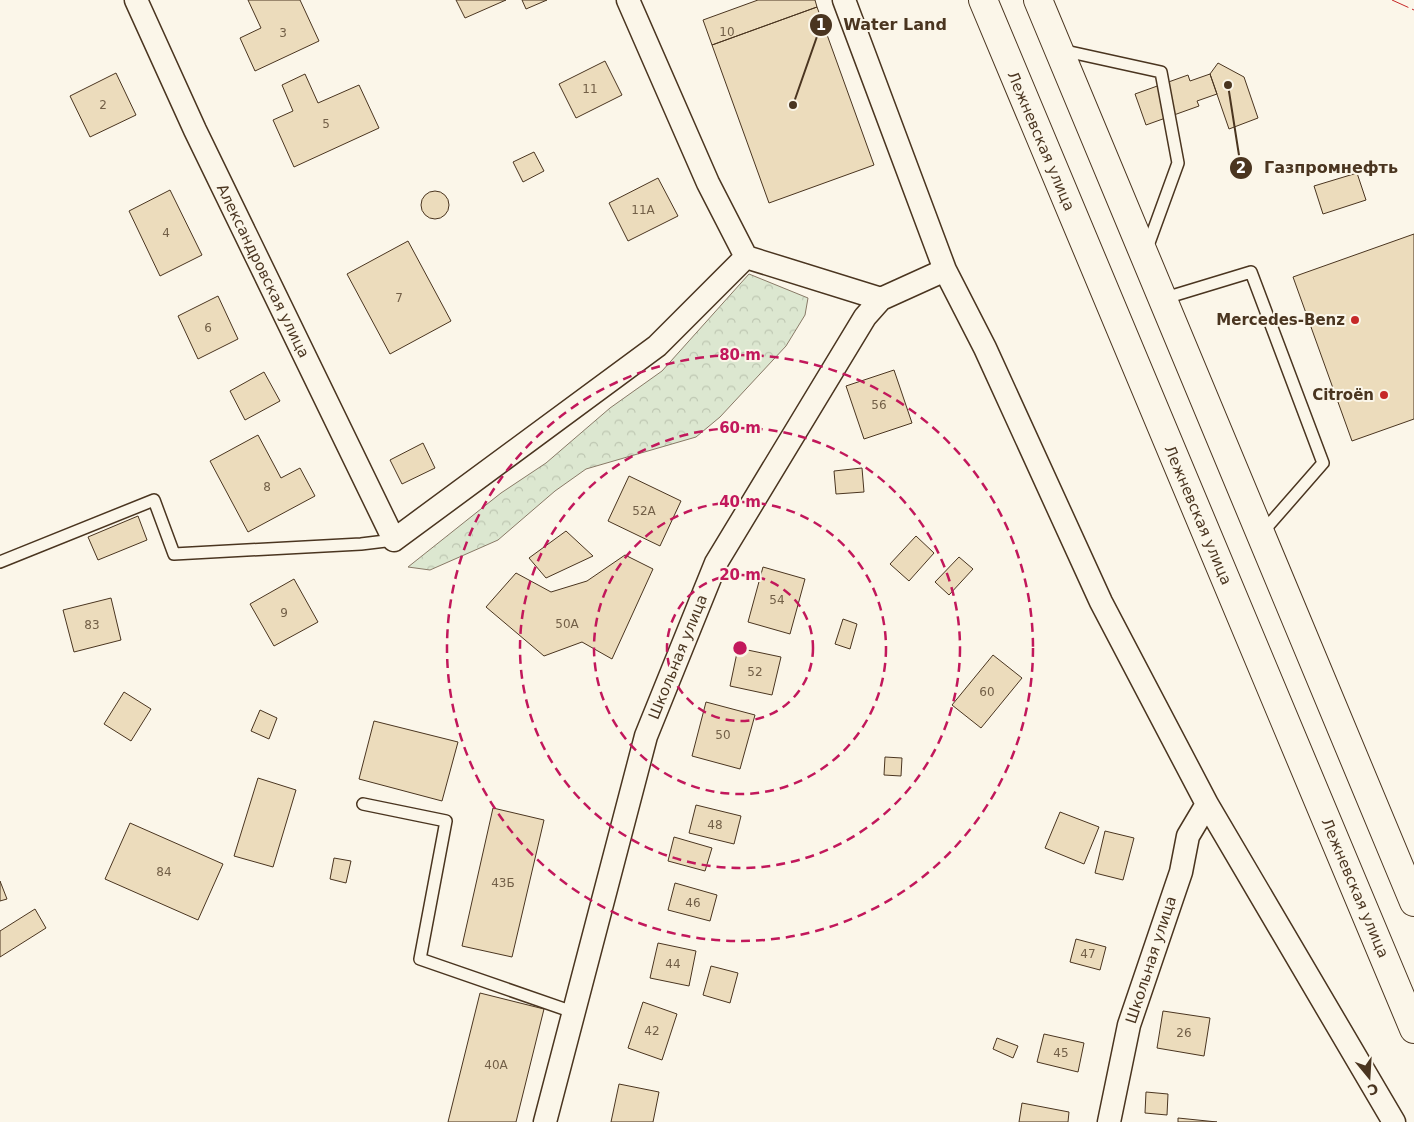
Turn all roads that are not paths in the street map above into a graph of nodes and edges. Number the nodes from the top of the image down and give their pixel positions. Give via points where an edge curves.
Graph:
1 (136, 0) edge
2 (628, 0) edge
3 (844, 0) edge
4 (983, 0) edge
5 (1038, 0) edge
6 (1059, 50) junction
7 (746, 257) junction
8 (1144, 257) junction
9 (945, 270) junction
10 (881, 299) junction
11 (1161, 299) junction
12 (1260, 535) junction
13 (394, 540) junction
14 (0, 562) edge
15 (363, 804) dead end
16 (1207, 804) junction
17 (1408, 871) edge
18 (1414, 902) edge
19 (573, 1012) junction
20 (1414, 1029) edge
21 (545, 1122) edge
22 (1109, 1122) edge
23 (1394, 1122) edge

1 - 13 street, Александровская улица via 195,130
2 - 7 street via 708,183
3 - 9 street
4 - 20 highway, Лежневская улица
5 - 6 highway
6 - 8 highway
6 - 8 lane via 1161,72 1178,163
7 - 10 street
7 - 13 street via 657,346
8 - 11 highway
9 - 10 street, Школьная улица
9 - 16 street via 985,348 1101,602
10 - 19 street, Школьная улица via 865,317 716,563 646,736
11 - 12 highway
11 - 12 lane via 1251,272 1323,463
12 - 17 highway
13 - 14 lane via 174,554 154,500
15 - 19 lane via 446,821 420,959
16 - 22 street, Школьная улица via 1188,836 1181,872 1129,1025
16 - 23 street
17 - 18 highway
19 - 21 street, Школьная улица

